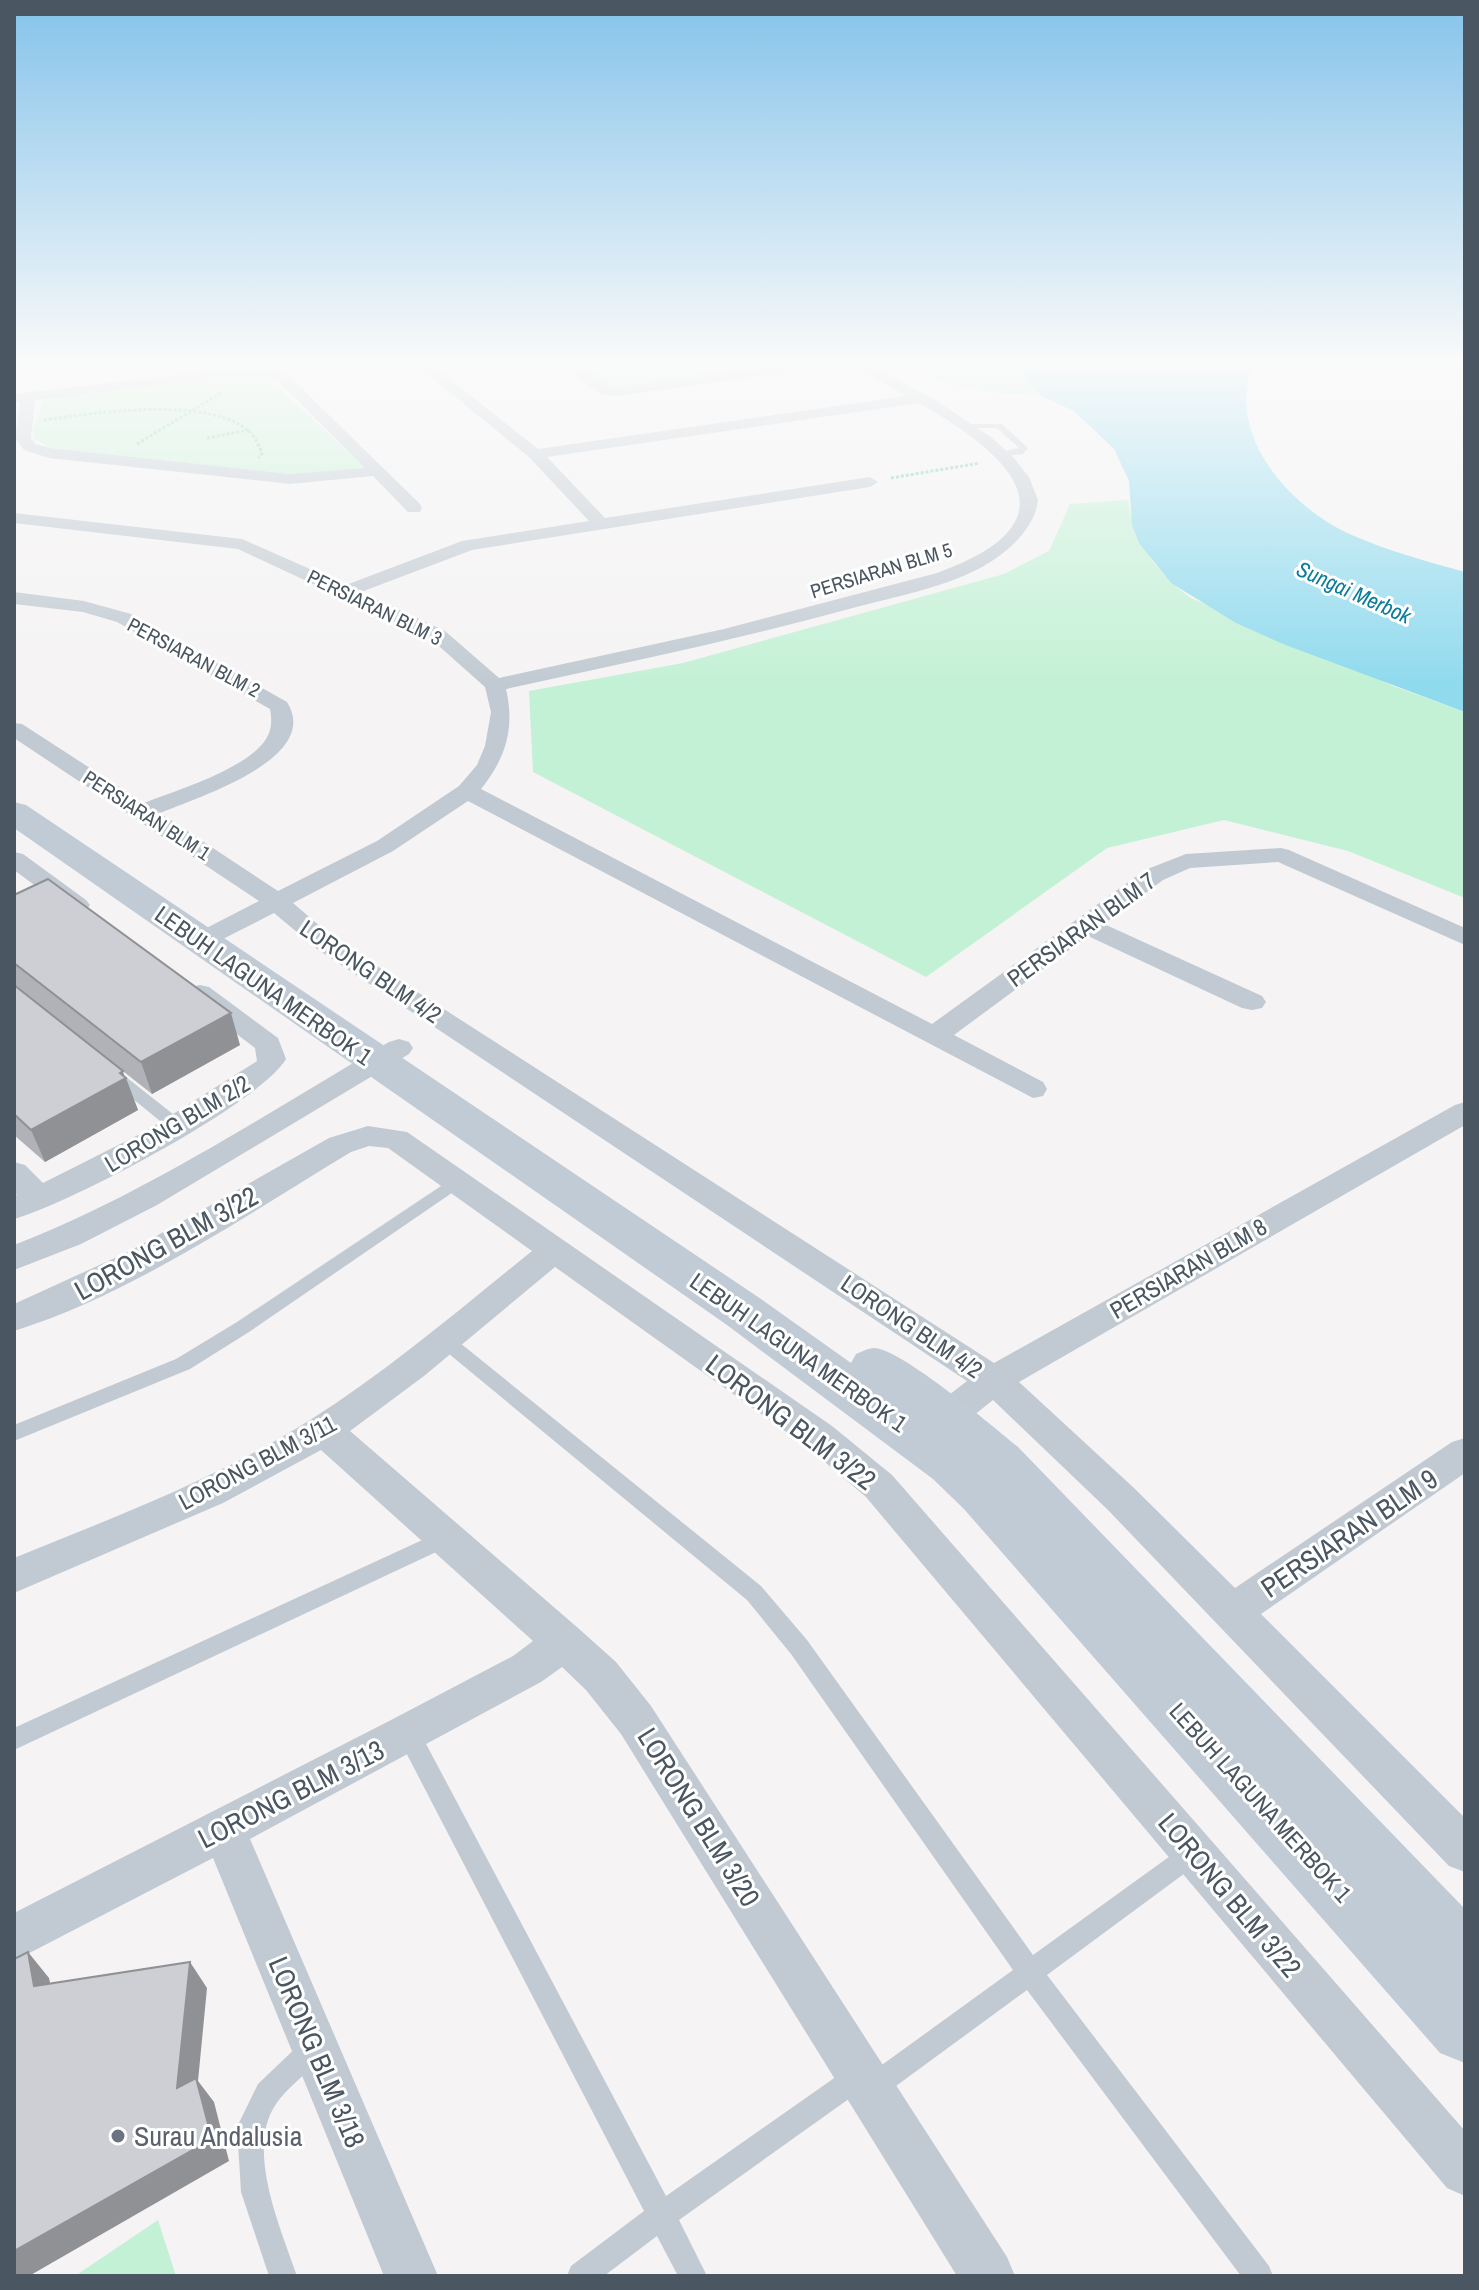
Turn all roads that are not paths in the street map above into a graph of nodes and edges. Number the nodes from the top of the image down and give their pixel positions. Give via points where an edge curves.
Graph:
1 (212, 471) edge
2 (377, 471) joint
3 (551, 471) edge
4 (1014, 471) edge
5 (870, 482) road end
6 (414, 508) dead end
7 (14, 518) edge
8 (601, 524) junction
9 (347, 591) junction
10 (14, 598) edge
11 (495, 685) junction
12 (14, 729) edge
13 (14, 784) edge
14 (467, 791) junction
15 (14, 812) edge
16 (143, 812) junction
17 (14, 859) edge
18 (277, 904) junction
19 (99, 921) edge
20 (1088, 926) junction
21 (1465, 937) edge
22 (200, 948) junction
23 (1252, 1002) dead end
24 (934, 1036) junction
25 (387, 1055) junction
26 (107, 1070) edge
27 (1033, 1089) dead end
28 (1465, 1112) edge
29 (177, 1126) junction
30 (14, 1173) edge
31 (456, 1182) junction
32 (27, 1203) edge
33 (553, 1251) junction
34 (14, 1258) edge
35 (14, 1318) edge
36 (443, 1339) junction
37 (993, 1380) junction
38 (932, 1427) junction
39 (324, 1430) junction
40 (14, 1433) edge
41 (1465, 1453) edge
42 (444, 1539) junction
43 (14, 1576) edge
44 (1232, 1612) junction
45 (564, 1641) junction
46 (408, 1733) junction
47 (14, 1739) edge
48 (223, 1829) junction
49 (1465, 1850) edge
50 (1193, 1853) junction
51 (14, 1938) edge
52 (1465, 1959) edge
53 (1030, 1973) junction
54 (1465, 2028) edge
55 (315, 2048) junction
56 (866, 2082) junction
57 (1465, 2170) edge
58 (662, 2215) junction
59 (283, 2276) edge
60 (411, 2276) edge
61 (581, 2276) edge
62 (693, 2276) edge
63 (988, 2276) edge
64 (1259, 2276) edge

1 - 2 street via 304,480
2 - 6 street
3 - 8 street
4 - 11 street, PERSIARAN BLM 5 via 1025,483 1028,509 998,548 971,565 758,628
5 - 8 street
7 - 9 street, PERSIARAN BLM 3 via 242,544
8 - 9 street via 468,545
9 - 11 street, PERSIARAN BLM 3 via 438,635
10 - 16 street, PERSIARAN BLM 2 via 124,618 280,706 279,737 264,754
11 - 14 street via 501,712 496,746
12 - 16 street, PERSIARAN BLM 1
13 - 22 street, LEBUH LAGUNA MERBOK 1
14 - 18 street via 396,839
14 - 24 street
15 - 22 street, LEBUH LAGUNA MERBOK 1
16 - 18 street, PERSIARAN BLM 1
17 - 19 street via 38,891
18 - 22 street
18 - 37 street, LORONG BLM 4/2 via 326,944
20 - 21 street, PERSIARAN BLM 7 via 1174,864 1267,855 1296,859
20 - 23 street
20 - 24 street, PERSIARAN BLM 7
22 - 25 street, LEBUH LAGUNA MERBOK 1
22 - 29 street, LORONG BLM 2/2 via 272,1051 267,1067
24 - 27 street
25 - 34 street via 146,1197
25 - 38 street, LEBUH LAGUNA MERBOK 1 via 744,1312
26 - 29 lane
28 - 37 street, PERSIARAN BLM 8
29 - 32 street, LORONG BLM 2/2 via 91,1175
30 - 32 street
31 - 33 street, LORONG BLM 3/22
31 - 35 street, LORONG BLM 3/22 via 396,1139 357,1138 90,1287
31 - 40 lane via 183,1364
33 - 36 street, LORONG BLM 3/11
33 - 50 street, LORONG BLM 3/22 via 819,1436 879,1486
36 - 39 street, LORONG BLM 3/11
36 - 53 lane via 754,1593 799,1647
37 - 38 street, PERSIARAN BLM 8
37 - 44 street, LORONG BLM 4/2
38 - 52 street, LEBUH LAGUNA MERBOK 1 via 999,1463
38 - 54 street, LEBUH LAGUNA MERBOK 1 via 983,1493
39 - 42 street, LORONG BLM 3/20
39 - 43 street, LORONG BLM 3/11 via 238,1478
41 - 44 street, PERSIARAN BLM 9
42 - 45 street, LORONG BLM 3/20
42 - 47 lane
44 - 49 street, LORONG BLM 4/2
45 - 46 street, LORONG BLM 3/13 via 527,1669
45 - 56 street, LORONG BLM 3/20 via 601,1676 650,1740
46 - 48 street, LORONG BLM 3/13
46 - 58 lane
48 - 51 street, LORONG BLM 3/13
48 - 55 street, LORONG BLM 3/18
50 - 53 lane
50 - 57 street, LORONG BLM 3/22
53 - 56 lane
53 - 64 lane
55 - 59 lane via 267,2093 250,2127 255,2192
55 - 60 street, LORONG BLM 3/18
56 - 58 lane
56 - 63 street, LORONG BLM 3/20
58 - 61 lane
58 - 62 lane

